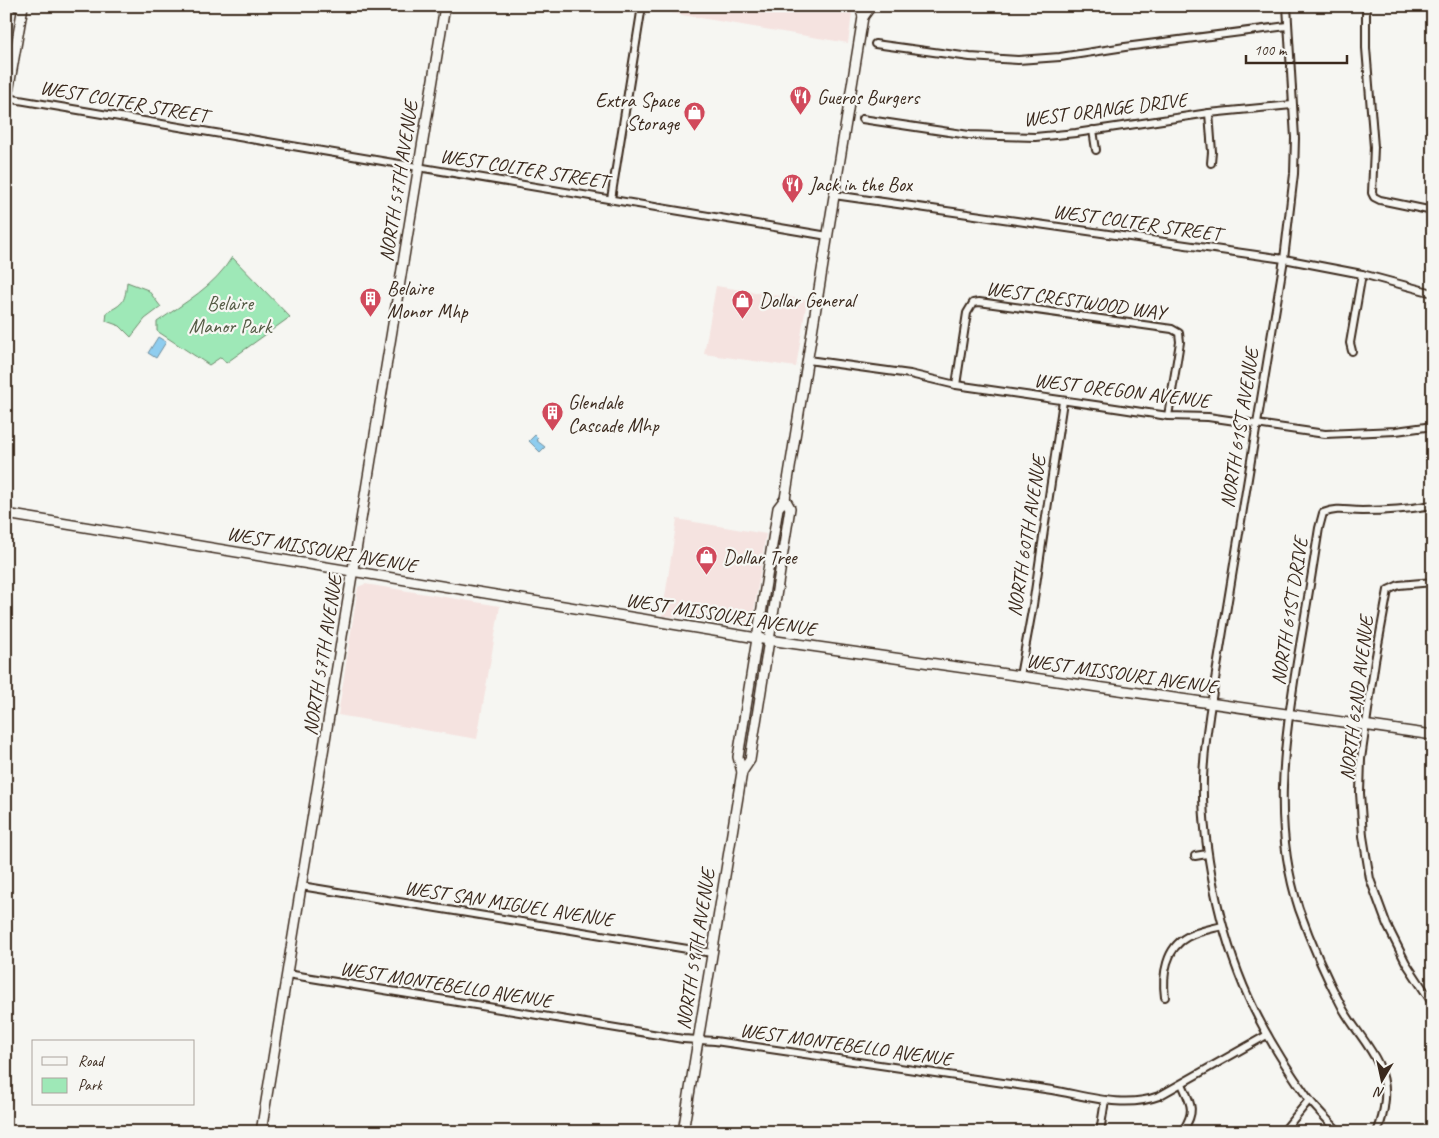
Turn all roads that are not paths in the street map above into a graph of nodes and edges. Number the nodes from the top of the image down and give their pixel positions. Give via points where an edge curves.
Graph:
1 (13, 6) edge
2 (445, 6) edge
3 (642, 6) edge
4 (860, 6) edge
5 (871, 6) edge
6 (1288, 6) edge
7 (1366, 6) edge
8 (22, 7) edge
9 (863, 16) junction
10 (1287, 26) junction
11 (875, 44) dead end
12 (7, 101) edge
13 (1292, 105) junction
14 (1209, 113) junction
15 (862, 119) dead end
16 (1093, 130) junction
17 (1096, 150) dead end
18 (1211, 163) dead end
19 (418, 167) junction
20 (834, 195) junction
21 (611, 199) junction
22 (1433, 211) edge
23 (828, 236) junction
24 (1284, 259) junction
25 (1362, 274) junction
26 (1433, 293) edge
27 (1352, 351) dead end
28 (808, 360) junction
29 (956, 385) junction
30 (1063, 401) junction
31 (1168, 416) junction
32 (1256, 425) junction
33 (1433, 426) edge
34 (785, 499) junction
35 (1433, 505) edge
36 (6, 514) edge
37 (353, 572) junction
38 (1433, 582) edge
39 (757, 638) junction
40 (769, 640) junction
41 (1020, 676) junction
42 (1211, 703) junction
43 (1289, 714) junction
44 (1366, 725) junction
45 (1433, 735) edge
46 (742, 772) junction
47 (1207, 854) junction
48 (1195, 856) dead end
49 (301, 886) junction
50 (1222, 926) junction
51 (712, 953) junction
52 (287, 974) junction
53 (1164, 996) dead end
54 (1433, 1004) edge
55 (1267, 1035) junction
56 (698, 1041) junction
57 (1182, 1084) junction
58 (1105, 1100) junction
59 (1309, 1100) junction
60 (1183, 1130) dead end
61 (261, 1132) edge
62 (683, 1132) edge
63 (1100, 1132) edge
64 (1283, 1132) edge
65 (1339, 1132) edge
66 (1377, 1132) edge

1 - 8 street
2 - 19 street, NORTH 57TH AVENUE
3 - 21 street
4 - 9 street, NORTH 59TH AVENUE
5 - 9 street, NORTH 59TH AVENUE
6 - 10 street, NORTH 61ST AVENUE
7 - 22 street via 1374,198
8 - 12 street
9 - 20 street, NORTH 59TH AVENUE
10 - 11 street via 1018,60
10 - 13 street, NORTH 61ST AVENUE
12 - 19 street, WEST COLTER STREET
13 - 14 street, WEST ORANGE DRIVE
13 - 24 street, NORTH 61ST AVENUE via 1294,174
14 - 16 street, WEST ORANGE DRIVE
14 - 18 street
15 - 16 street, WEST ORANGE DRIVE via 920,129 995,136 1035,137
16 - 17 street
19 - 21 street, WEST COLTER STREET
19 - 37 street, NORTH 57TH AVENUE
20 - 23 street, NORTH 59TH AVENUE
20 - 24 street, WEST COLTER STREET
21 - 23 street, WEST COLTER STREET
23 - 28 street, NORTH 59TH AVENUE
24 - 25 street, WEST COLTER STREET
24 - 32 street, NORTH 61ST AVENUE
25 - 26 street, WEST COLTER STREET
25 - 27 street via 1350,343
28 - 29 street, WEST OREGON AVENUE via 910,374
28 - 34 street, NORTH 59TH AVENUE
29 - 30 street, WEST OREGON AVENUE
29 - 31 street, WEST CRESTWOOD WAY via 973,303 1172,329 1179,333 1180,342
30 - 31 street, WEST OREGON AVENUE
30 - 41 street, NORTH 60TH AVENUE
31 - 32 street, WEST OREGON AVENUE via 1208,417
32 - 33 street, WEST OREGON AVENUE via 1324,434
32 - 42 street, NORTH 61ST AVENUE
34 - 39 street, NORTH 59TH AVENUE via 778,508
34 - 40 street, NORTH 59TH AVENUE via 790,508
35 - 43 street, NORTH 61ST DRIVE via 1360,511 1336,508 1323,513
36 - 37 street, WEST MISSOURI AVENUE
37 - 39 street, WEST MISSOURI AVENUE
37 - 49 street, NORTH 57TH AVENUE
38 - 44 street, NORTH 62ND AVENUE via 1399,585 1388,590
39 - 40 street, WEST MISSOURI AVENUE
39 - 46 street, NORTH 59TH AVENUE via 738,757
40 - 41 street, WEST MISSOURI AVENUE
40 - 46 street, NORTH 59TH AVENUE via 750,760
41 - 42 street, WEST MISSOURI AVENUE
42 - 43 street, WEST MISSOURI AVENUE
42 - 47 street, NORTH 61ST AVENUE via 1203,781
43 - 44 street, WEST MISSOURI AVENUE
43 - 66 street, NORTH 61ST DRIVE via 1282,799 1292,885 1323,969 1379,1064 1385,1091
44 - 45 street, WEST MISSOURI AVENUE
44 - 54 street, NORTH 62ND AVENUE via 1360,793 1370,878 1387,925 1406,963
46 - 51 street, NORTH 59TH AVENUE
47 - 48 street
47 - 50 street, NORTH 61ST AVENUE
49 - 51 street, WEST SAN MIGUEL AVENUE
49 - 52 street, NORTH 57TH AVENUE
50 - 53 street via 1187,937 1177,944 1166,968
50 - 55 street, NORTH 61ST AVENUE via 1243,988
51 - 56 street, NORTH 59TH AVENUE
52 - 56 street, WEST MONTEBELLO AVENUE
52 - 61 street, NORTH 57TH AVENUE
55 - 57 street, WEST MONTEBELLO AVENUE
55 - 59 street
56 - 58 street, WEST MONTEBELLO AVENUE
56 - 62 street, NORTH 59TH AVENUE
57 - 58 street, WEST MONTEBELLO AVENUE via 1146,1101
57 - 60 street via 1192,1110
58 - 63 street
59 - 64 street
59 - 65 street

